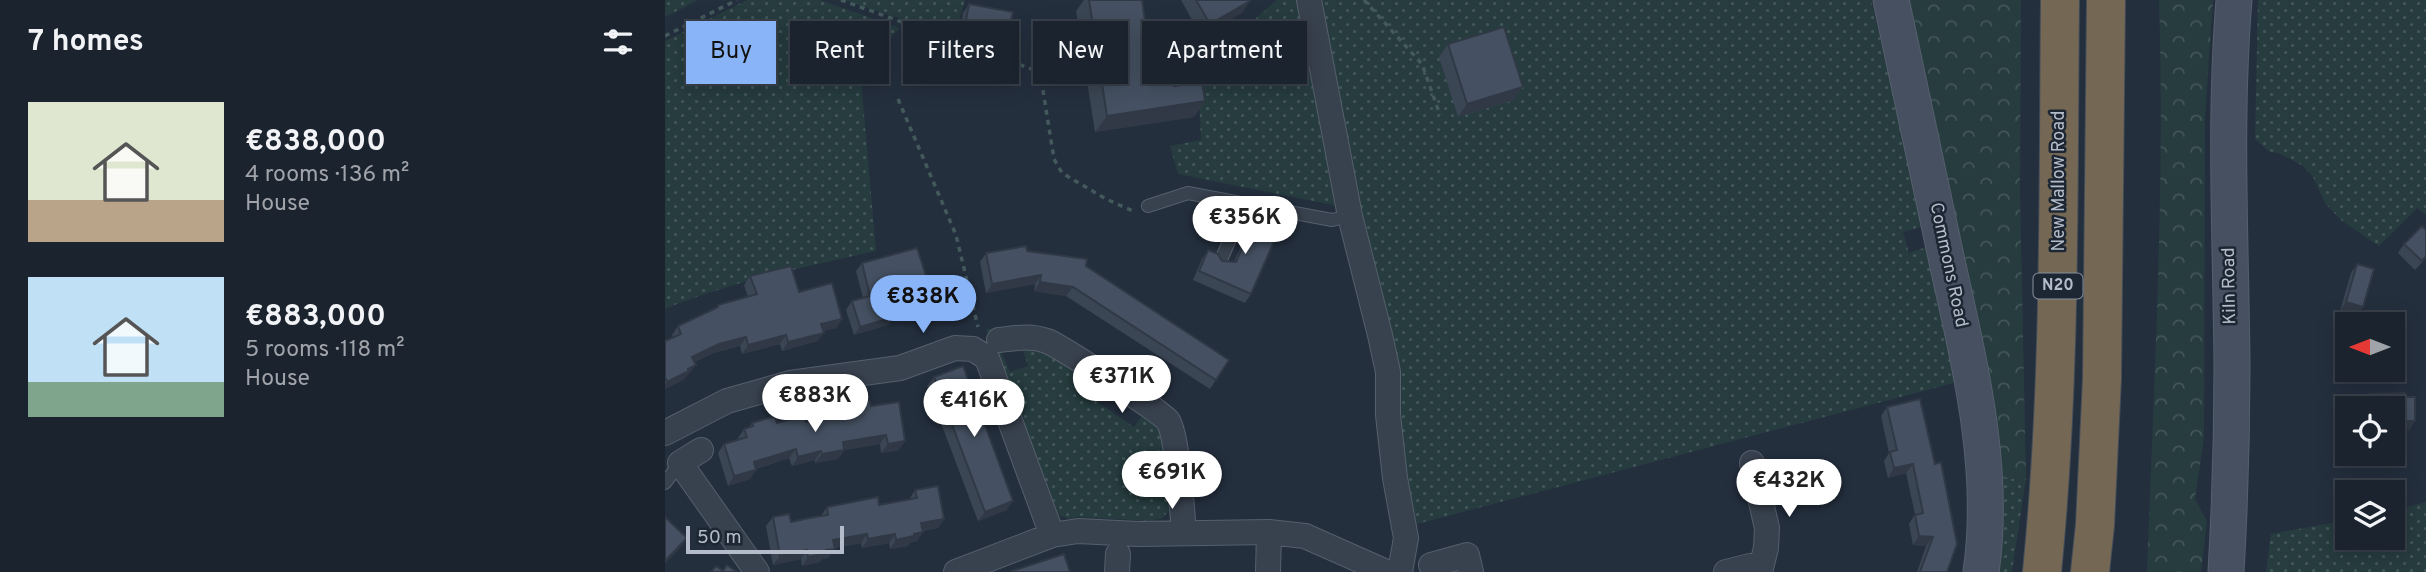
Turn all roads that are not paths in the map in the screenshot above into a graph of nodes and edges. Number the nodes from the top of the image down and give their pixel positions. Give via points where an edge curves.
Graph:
1 (1309, 0) edge
2 (1891, 0) edge
3 (2060, 0) edge
4 (2106, 0) edge
5 (2234, 0) edge
6 (1245, 205) junction
7 (1148, 206) road end
8 (1350, 216) junction
9 (1220, 262) edge
10 (999, 340) dead end
11 (665, 433) edge
12 (701, 450) dead end
13 (680, 463) junction
14 (1752, 463) dead end
15 (665, 482) edge
16 (1269, 532) junction
17 (1184, 533) junction
18 (1052, 535) junction
19 (1431, 565) dead end
20 (757, 572) edge
21 (955, 572) edge
22 (1268, 572) edge
23 (1386, 572) edge
24 (1400, 572) edge
25 (1471, 572) edge
26 (1726, 572) edge
27 (1760, 572) edge
28 (1981, 572) edge
29 (2042, 572) edge
30 (2090, 572) edge
31 (2226, 572) edge

1 - 8 street
2 - 28 street, Commons Road via 1972,378 1985,493
3 - 29 highway, New Mallow Road / N20 via 2057,331
4 - 30 highway, N20 via 2102,379
5 - 31 street, Kiln Road via 2228,154 2231,491
6 - 7 lane via 1188,194
6 - 8 lane via 1332,220
6 - 9 lane
8 - 24 street via 1388,372 1388,415 1406,538
10 - 17 street via 1027,336 1049,342 1168,421
11 - 18 street via 727,401 790,383 900,368 955,348 973,349 987,358
12 - 13 street
13 - 15 lane
13 - 20 street
14 - 27 street via 1767,528
16 - 17 street
16 - 22 street
16 - 23 street via 1305,536
17 - 18 street via 1078,531
18 - 21 street
19 - 25 street via 1467,555
26 - 27 street via 1751,566

